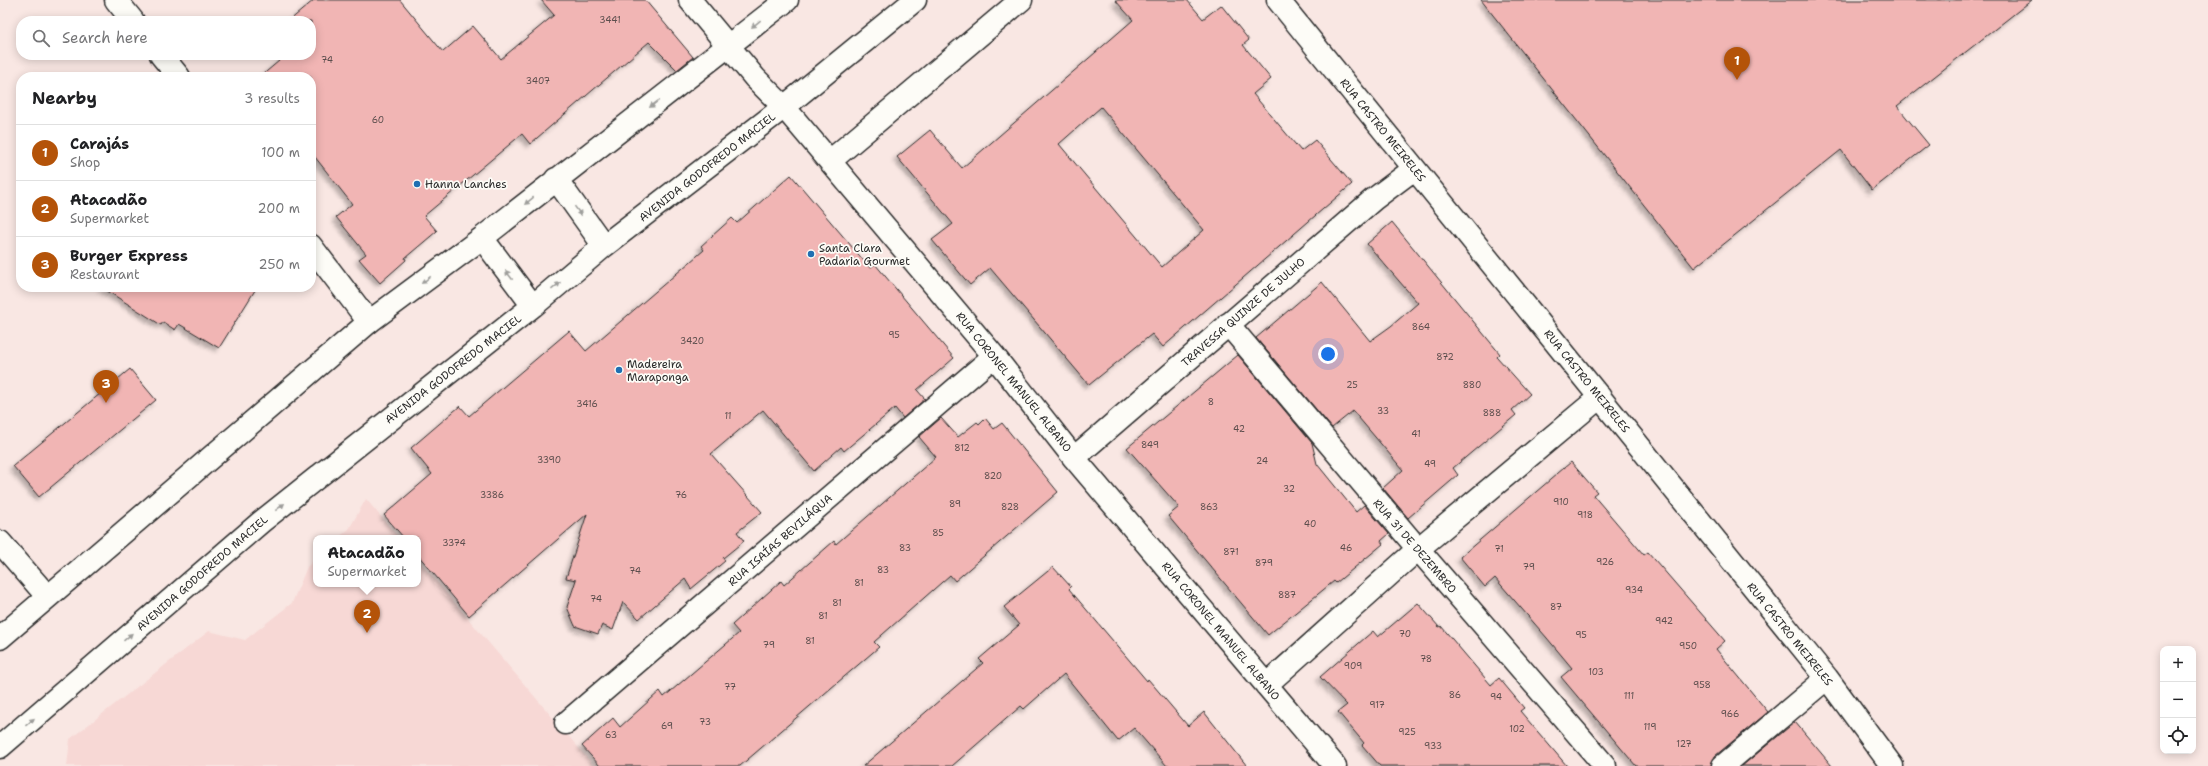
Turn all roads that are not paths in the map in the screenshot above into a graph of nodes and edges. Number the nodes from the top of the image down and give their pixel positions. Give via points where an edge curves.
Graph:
1 (116, 0) edge
2 (690, 0) edge
3 (787, 0) edge
4 (914, 0) edge
5 (1021, 0) edge
6 (1278, 0) edge
7 (130, 16) edge
8 (729, 46) junction
9 (165, 60) edge
10 (175, 72) edge
11 (784, 107) junction
12 (830, 161) junction
13 (1414, 169) junction
14 (556, 179) junction
15 (482, 238) junction
16 (604, 246) junction
17 (316, 253) edge
18 (533, 306) junction
19 (369, 322) junction
20 (1228, 324) junction
21 (994, 356) junction
22 (1600, 397) junction
23 (1074, 458) junction
24 (0, 542) edge
25 (1418, 550) junction
26 (47, 596) junction
27 (0, 638) edge
28 (1827, 678) junction
29 (1266, 685) junction
30 (566, 723) dead end
31 (0, 747) edge
32 (1335, 766) edge
33 (1604, 766) edge
34 (1723, 766) edge
35 (1892, 766) edge

1 - 7 street
2 - 8 street, RUA CORONEL MANUEL ALBANO
3 -> 8 street
4 - 11 street, AVENIDA GODOFREDO MACIEL
5 - 12 street
6 - 13 street, RUA CASTRO MEIRELES
8 - 11 street, RUA CORONEL MANUEL ALBANO via 755,78
8 -> 14 street
9 - 10 street
11 - 12 street, RUA CORONEL MANUEL ALBANO
11 - 16 street, AVENIDA GODOFREDO MACIEL
12 - 21 street, RUA CORONEL MANUEL ALBANO
13 - 20 street, TRAVESSA QUINZE DE JULHO via 1374,199
13 - 22 street, RUA CASTRO MEIRELES
14 -> 15 street
14 -> 16 street
18 -> 15 street
15 -> 19 street
18 -> 16 street, AVENIDA GODOFREDO MACIEL
17 - 19 street
31 -> 18 street, AVENIDA GODOFREDO MACIEL via 261,522
19 - 26 street
20 - 23 street, TRAVESSA QUINZE DE JULHO
20 - 25 street, RUA 31 DE DEZEMBRO
21 - 23 street, RUA CORONEL MANUEL ALBANO
21 - 30 street, RUA ISAÍAS BEVILÁQUA
22 - 25 street
22 - 28 street, RUA CASTRO MEIRELES
23 - 29 street, RUA CORONEL MANUEL ALBANO
24 - 26 street
25 - 29 street
25 - 33 street, RUA 31 DE DEZEMBRO
26 - 27 street
28 - 34 street
28 - 35 street, RUA CASTRO MEIRELES
29 - 32 street, RUA CORONEL MANUEL ALBANO

